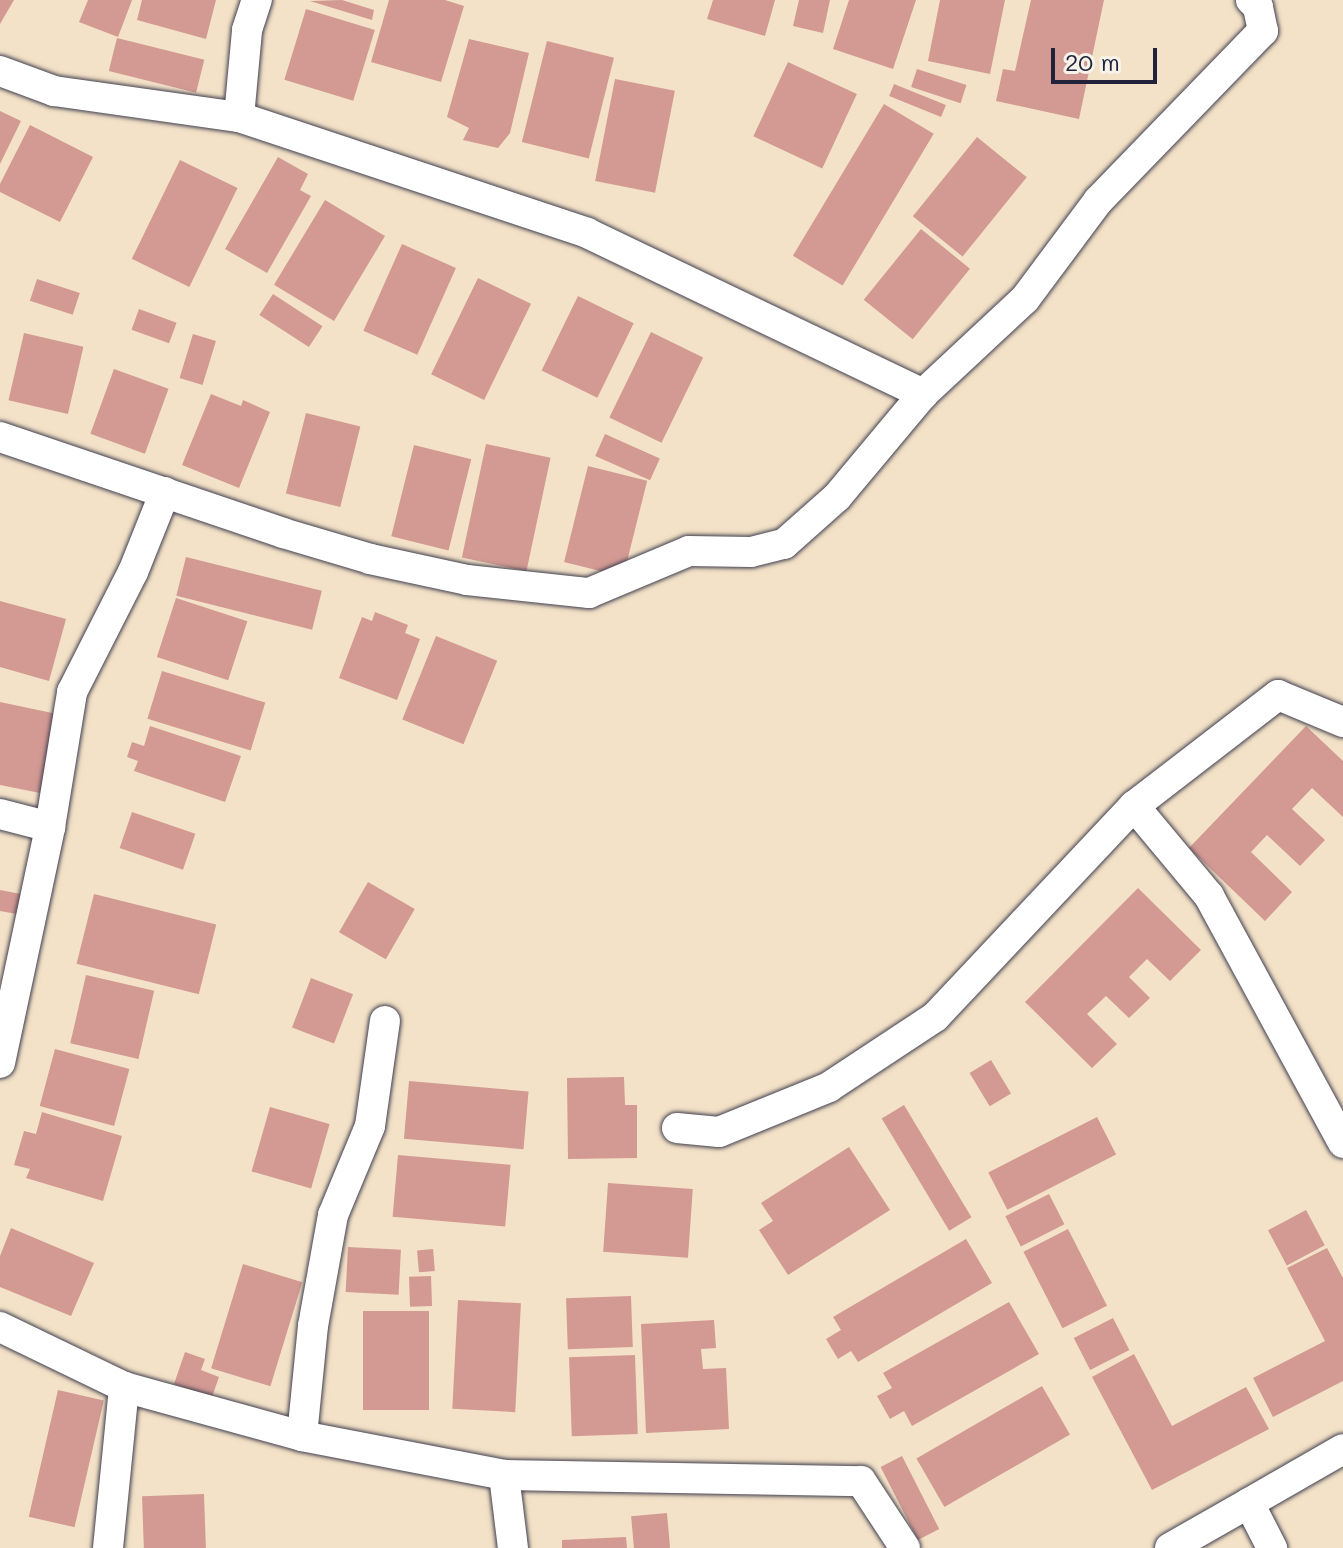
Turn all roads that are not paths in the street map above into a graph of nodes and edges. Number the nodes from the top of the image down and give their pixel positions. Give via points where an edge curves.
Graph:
1 (257, 0) edge
2 (1251, 0) edge
3 (0, 71) edge
4 (239, 117) junction
5 (923, 394) junction
6 (0, 437) edge
7 (165, 492) junction
8 (1343, 722) edge
9 (1134, 806) junction
10 (0, 814) edge
11 (50, 827) junction
12 (385, 1021) dead end
13 (0, 1063) edge
14 (677, 1128) dead end
15 (1343, 1143) edge
16 (0, 1327) edge
17 (124, 1387) junction
18 (302, 1436) junction
19 (1343, 1449) edge
20 (504, 1475) junction
21 (1249, 1503) junction
22 (108, 1548) edge
23 (513, 1548) edge
24 (905, 1548) edge
25 (1170, 1548) edge
26 (1272, 1548) edge

1 - 4 street via 247,30
2 - 5 street via 1258,7 1263,31 1098,201 1025,299
3 - 4 street via 54,91
4 - 5 street via 587,233
5 - 7 street via 837,497 784,544 751,552 689,551 589,593 467,580 370,559
6 - 7 street
7 - 11 street via 133,572 72,692
8 - 9 street via 1278,695
9 - 14 street via 935,1017 829,1087 719,1132
9 - 15 street via 1209,896
10 - 11 street
11 - 13 street
12 - 18 street via 370,1126 333,1215 313,1326
16 - 17 street
17 - 18 street
17 - 22 street
18 - 20 street
19 - 21 street
20 - 23 street
20 - 24 street via 861,1481
21 - 25 street
21 - 26 street

